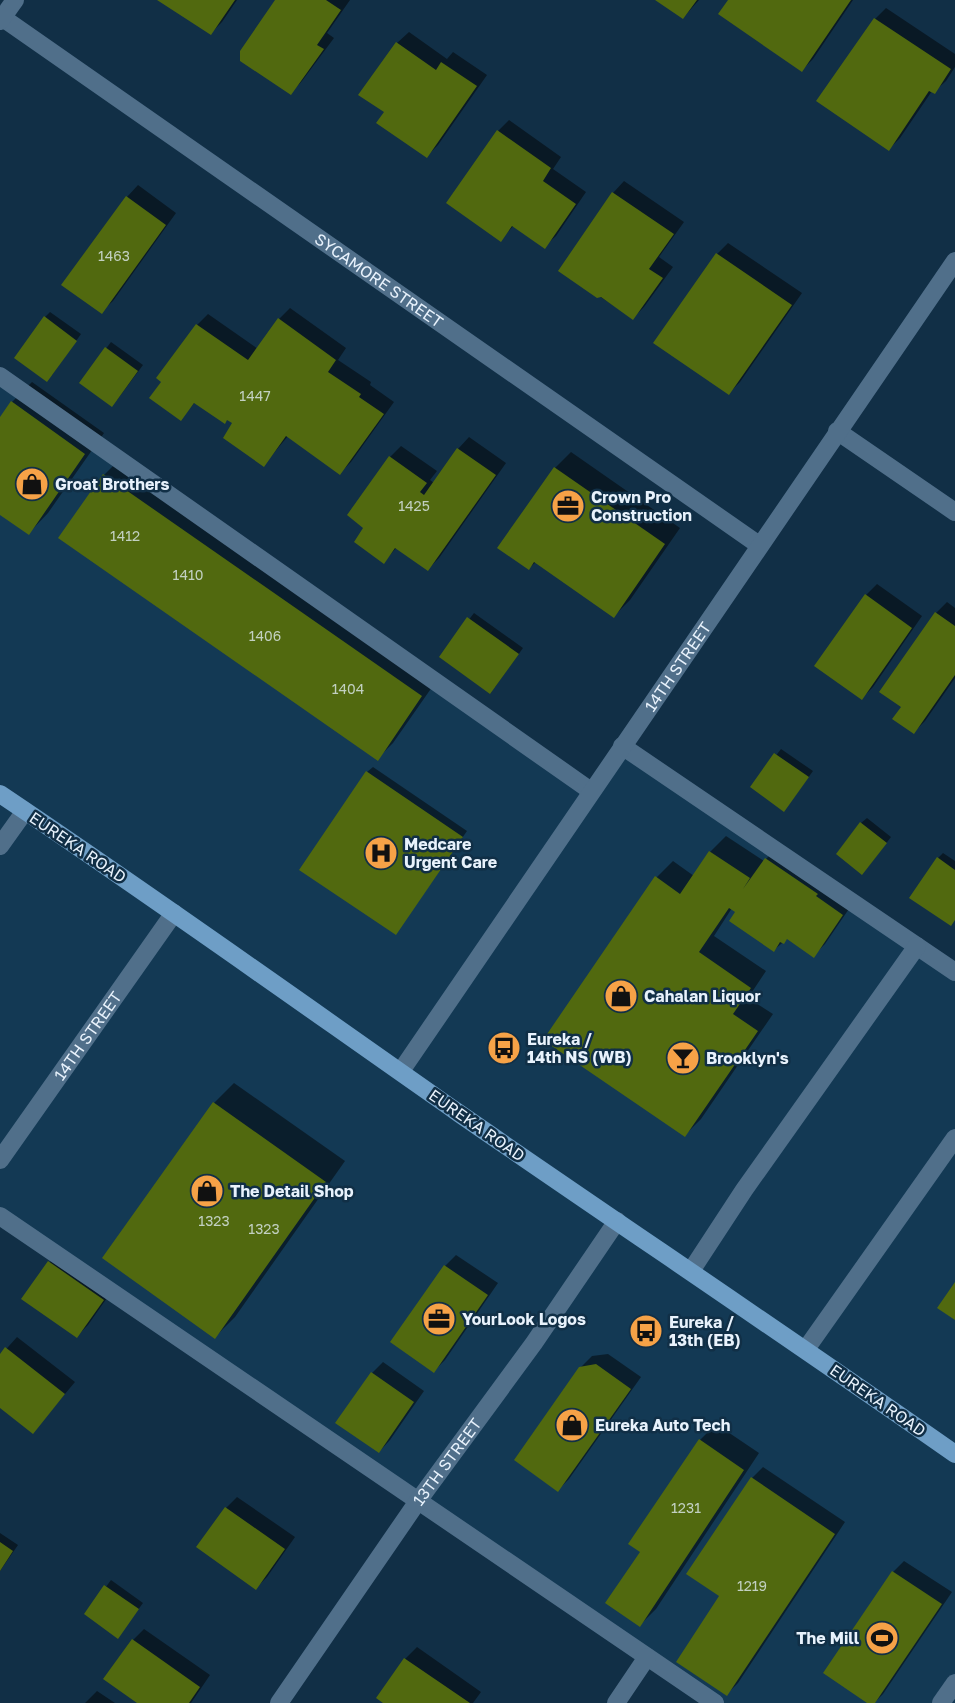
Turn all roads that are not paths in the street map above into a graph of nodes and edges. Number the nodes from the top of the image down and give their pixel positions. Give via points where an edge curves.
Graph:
1 (15, 0) edge
2 (1, 18) edge
3 (955, 261) edge
4 (0, 376) edge
5 (837, 431) junction
6 (955, 513) edge
7 (759, 545) junction
8 (622, 746) junction
9 (591, 791) junction
10 (0, 794) edge
11 (25, 811) junction
12 (0, 846) edge
13 (174, 913) junction
14 (916, 946) junction
15 (955, 972) edge
16 (401, 1071) junction
17 (955, 1138) edge
18 (0, 1160) edge
19 (0, 1216) edge
20 (617, 1221) junction
21 (691, 1271) junction
22 (806, 1349) junction
23 (955, 1454) edge
24 (418, 1501) junction
25 (647, 1657) junction
26 (955, 1683) edge
27 (279, 1703) edge
28 (616, 1703) edge
29 (715, 1703) edge
30 (941, 1703) edge

1 - 2 street
2 - 7 street, SYCAMORE STREET
3 - 5 street, 14TH STREET
4 - 9 street
5 - 6 street
5 - 7 street, 14TH STREET
7 - 8 street, 14TH STREET
8 - 9 street, 14TH STREET
8 - 14 street
9 - 16 street, 14TH STREET
10 - 11 main road, EUREKA ROAD
11 - 12 street
11 - 13 main road, EUREKA ROAD
13 - 16 main road, EUREKA ROAD
13 - 18 street, 14TH STREET
14 - 15 street
14 - 21 street
16 - 20 main road, EUREKA ROAD
17 - 22 street
19 - 24 street
20 - 21 main road, EUREKA ROAD
20 - 24 street, 13TH STREET
21 - 22 main road, EUREKA ROAD
22 - 23 main road, EUREKA ROAD
24 - 25 street
24 - 27 street, 13TH STREET
25 - 28 street
25 - 29 street
26 - 30 street

